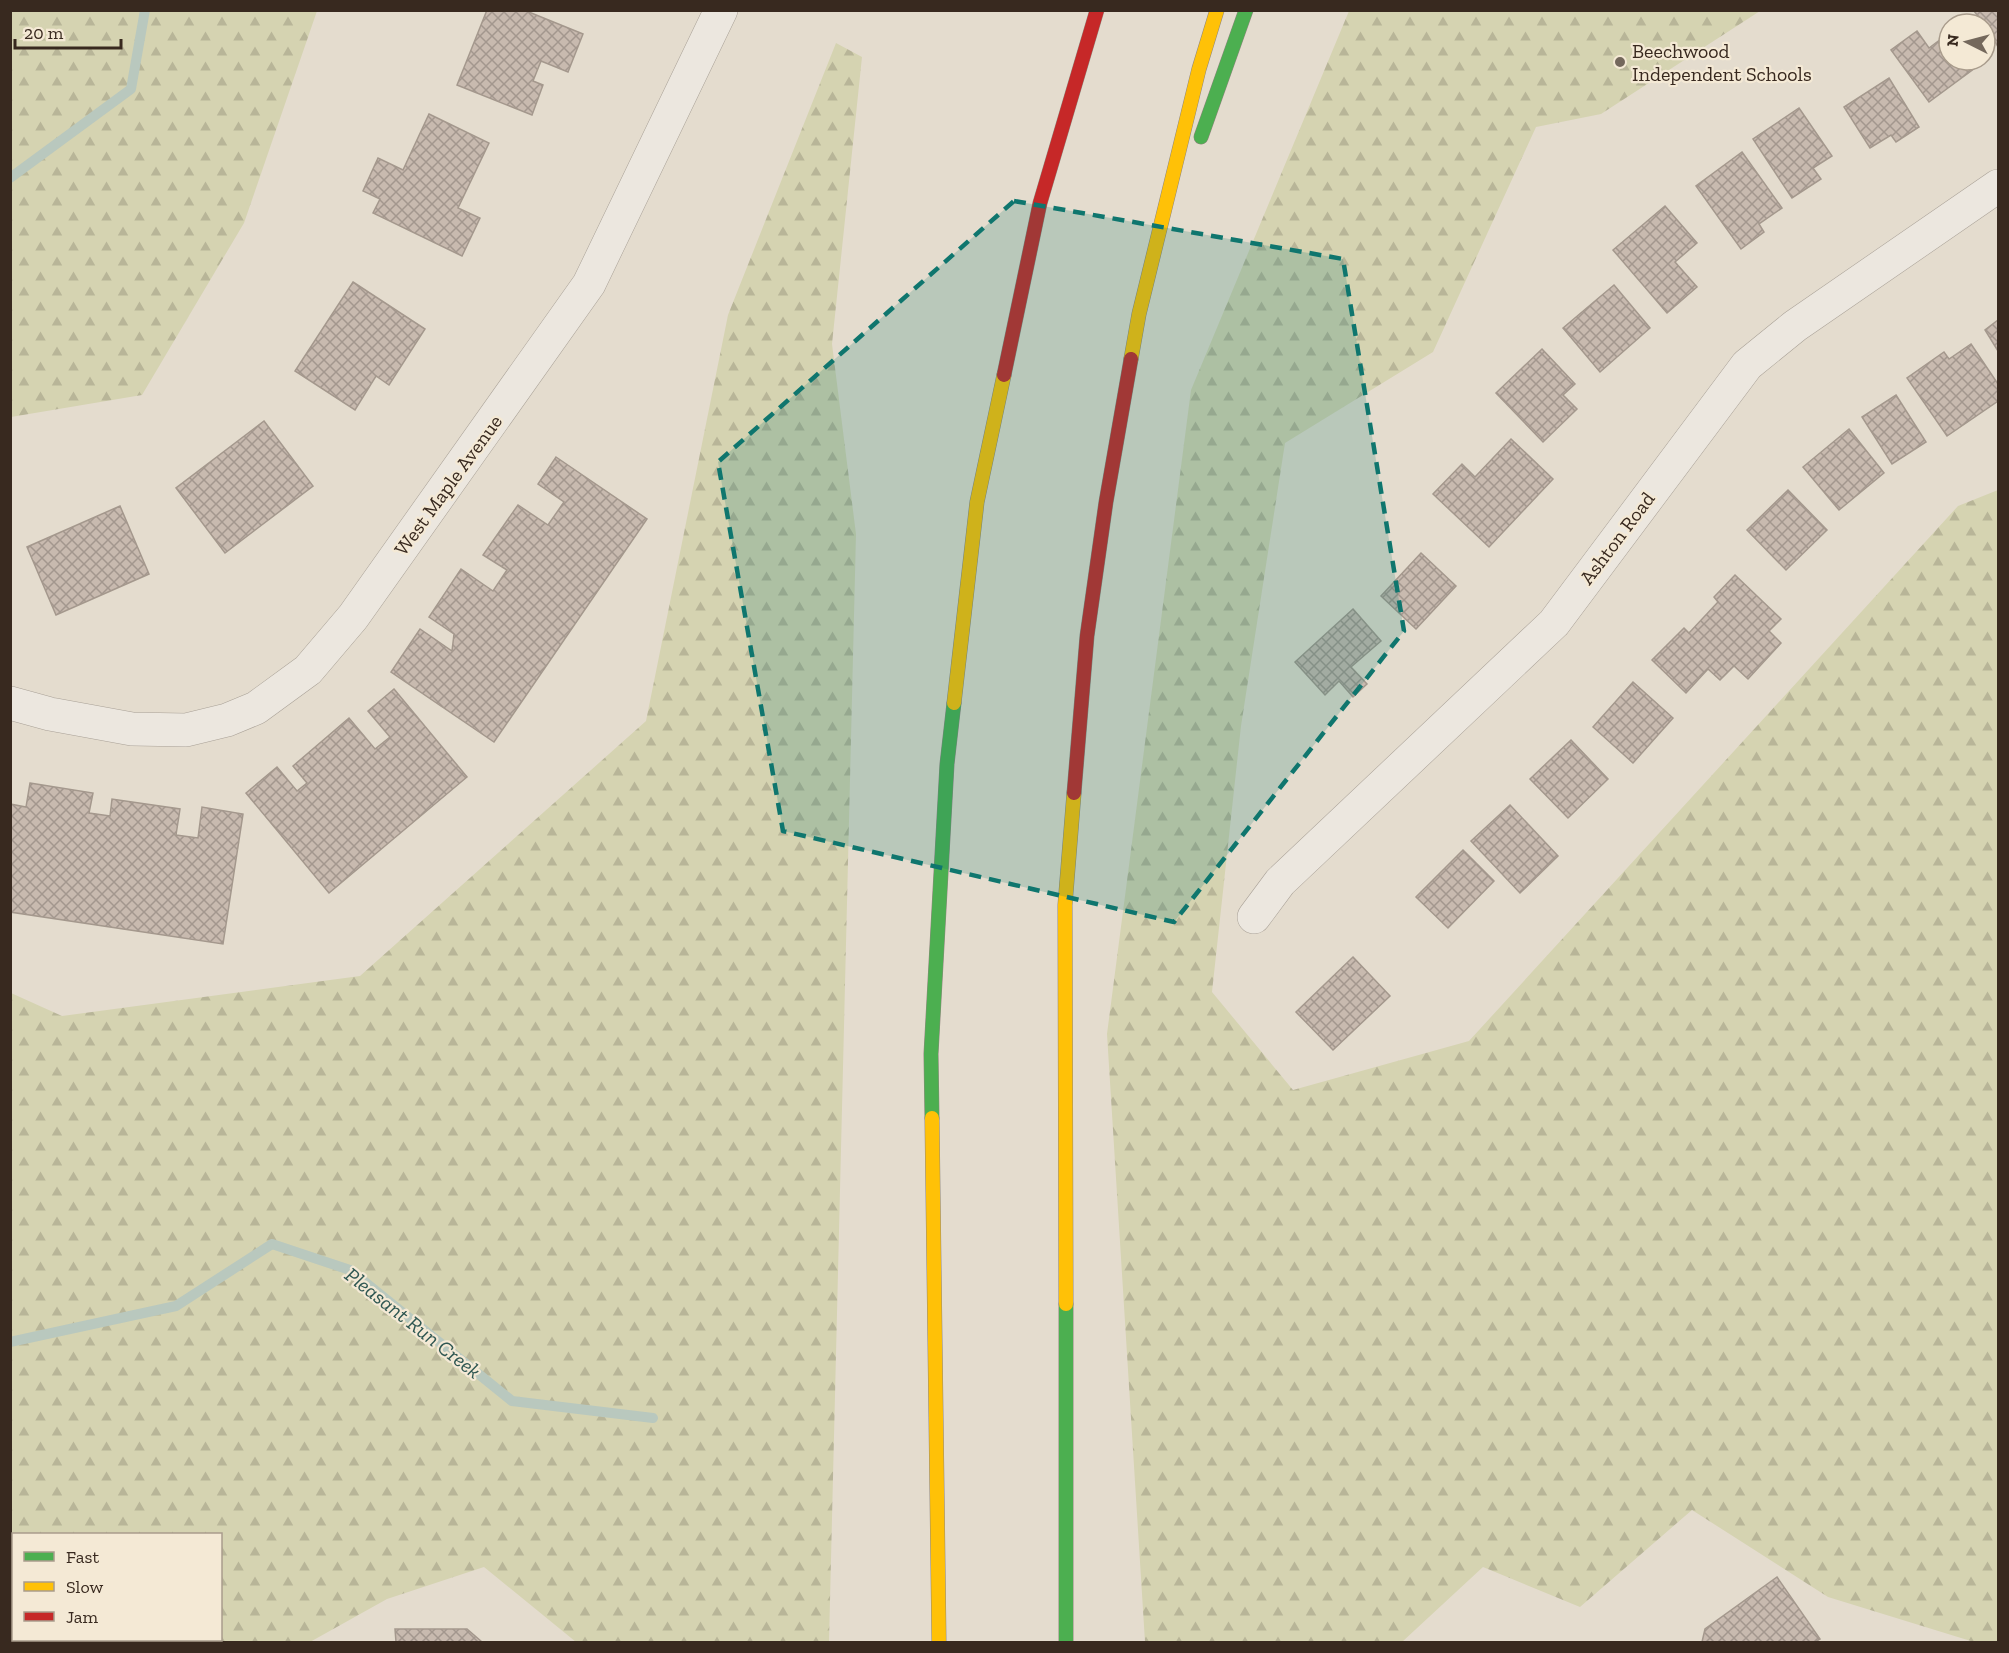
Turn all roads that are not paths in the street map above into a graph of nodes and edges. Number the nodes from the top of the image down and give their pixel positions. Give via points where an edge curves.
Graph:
1 (721, 10) edge
2 (1096, 10) edge
3 (1217, 10) edge
4 (1246, 10) edge
5 (1197, 149) dead end
6 (1189, 171) dead end
7 (1998, 186) edge
8 (1139, 314) junction
9 (10, 704) edge
10 (1254, 916) dead end
11 (939, 1642) edge
12 (1066, 1642) edge

1 - 9 street, West Maple Avenue via 590,284 367,598 308,670 256,708 186,730 132,729
2 - 11 highway via 1040,203 977,502 947,764 931,1054
3 - 8 highway
4 - 5 highway
6 - 8 highway
7 - 10 street, Ashton Road via 1795,326 1747,365 1554,623 1288,874
8 - 12 highway via 1087,636 1065,904

